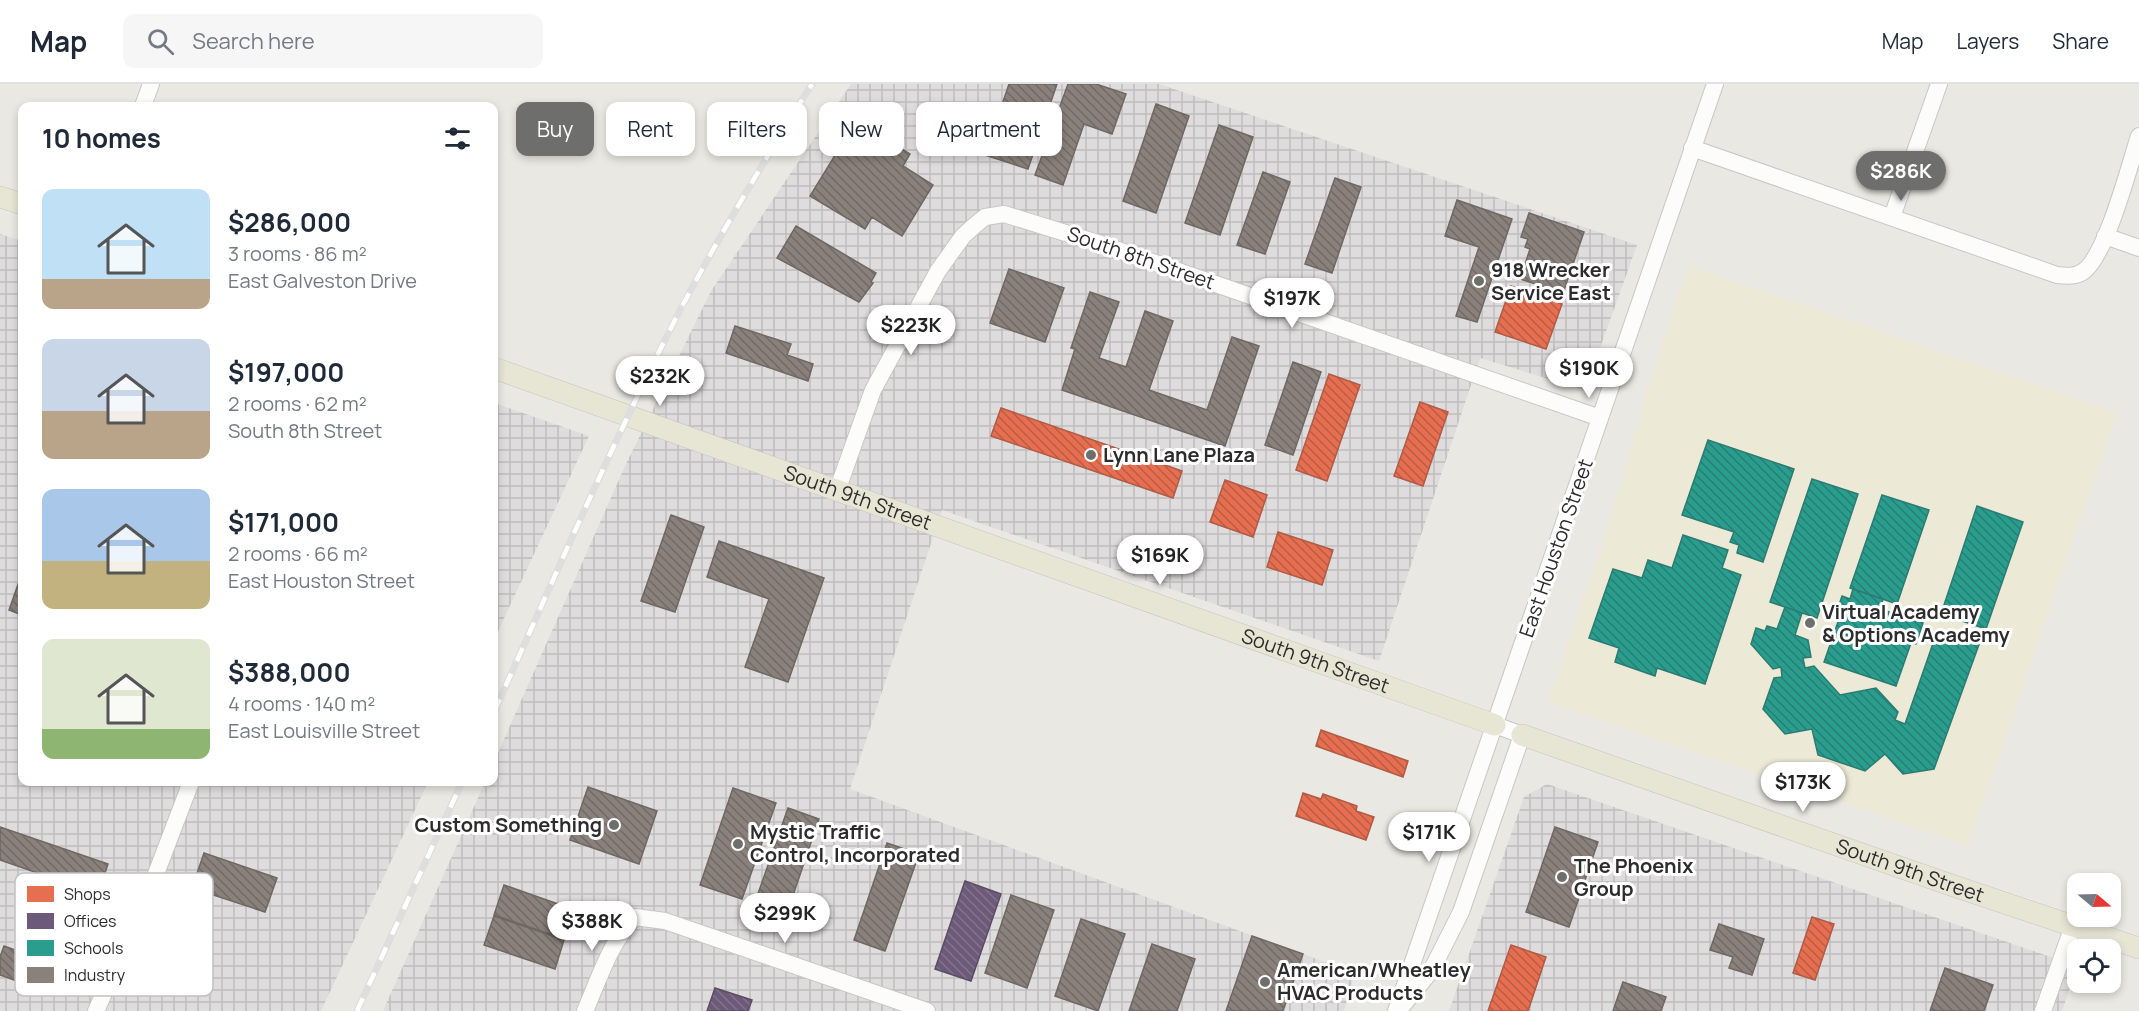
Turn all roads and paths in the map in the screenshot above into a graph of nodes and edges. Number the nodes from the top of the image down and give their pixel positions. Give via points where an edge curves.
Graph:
1 (151, 84) edge
2 (1714, 84) edge
3 (1939, 84) edge
4 (144, 102) edge
5 (2139, 136) edge
6 (1692, 148) junction
7 (0, 197) edge
8 (18, 203) edge
9 (1892, 217) junction
10 (2105, 236) junction
11 (2139, 248) edge
12 (498, 370) edge
13 (1600, 418) junction
14 (837, 491) junction
15 (1494, 726) junction
16 (1522, 735) junction
17 (189, 786) edge
18 (156, 873) edge
19 (2067, 924) edge
20 (2073, 927) edge
21 (2076, 927) edge
22 (2139, 948) edge
23 (103, 996) edge
24 (96, 1011) edge
25 (585, 1011) edge
26 (927, 1011) edge
27 (1397, 1011) edge
28 (2043, 1011) edge

1 - 4 street
2 - 6 street, East Houston Street
3 - 9 street
5 - 10 street
6 - 9 street
6 - 13 street, East Houston Street
7 - 8 main road
9 - 10 street via 2057,275 2082,273 2098,255
10 - 11 street
12 - 14 main road, South 9th Street
13 - 14 street, South 8th Street via 1004,214 985,217 953,248 919,303 873,390
13 - 15 street, East Houston Street
14 - 15 main road, South 9th Street
15 - 16 street, South 9th Street
15 - 27 street, East Houston Street
16 - 19 main road, South 9th Street
16 - 27 street via 1461,912 1431,971
17 - 18 street
20 - 28 street
21 - 22 main road, South 9th Street
23 - 24 street
25 - 26 street via 615,944 635,917 665,921

